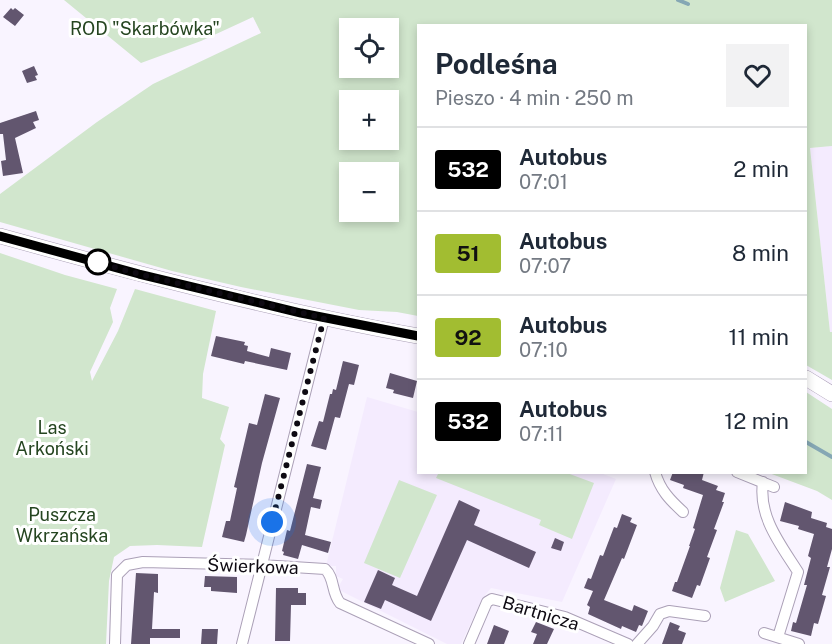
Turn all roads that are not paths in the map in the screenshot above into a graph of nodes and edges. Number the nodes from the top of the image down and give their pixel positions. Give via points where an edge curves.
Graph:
1 (0, 236) edge
2 (324, 318) junction
3 (417, 336) edge
4 (807, 379) edge
5 (832, 393) edge
6 (656, 474) edge
7 (742, 474) edge
8 (763, 483) junction
9 (774, 487) dead end
10 (683, 512) dead end
11 (261, 565) junction
12 (705, 616) dead end
13 (764, 633) dead end
14 (778, 637) junction
15 (115, 644) edge
16 (242, 644) edge
17 (429, 644) edge
18 (469, 644) edge
19 (628, 644) edge
20 (637, 644) edge
21 (799, 644) edge

1 - 2 street
2 - 3 street
2 - 11 street
4 - 5 street
6 - 10 street via 666,495
7 - 8 street
8 - 9 street
8 - 14 street via 766,519 798,572
11 - 15 street, Świerkowa via 127,565 117,575
11 - 16 street
11 - 17 street, Świerkowa via 325,569 331,574 334,596 340,603
12 - 20 street via 669,611 660,614
13 - 14 street
14 - 21 street
18 - 19 street, Bartnicza via 487,602 498,599 565,617

